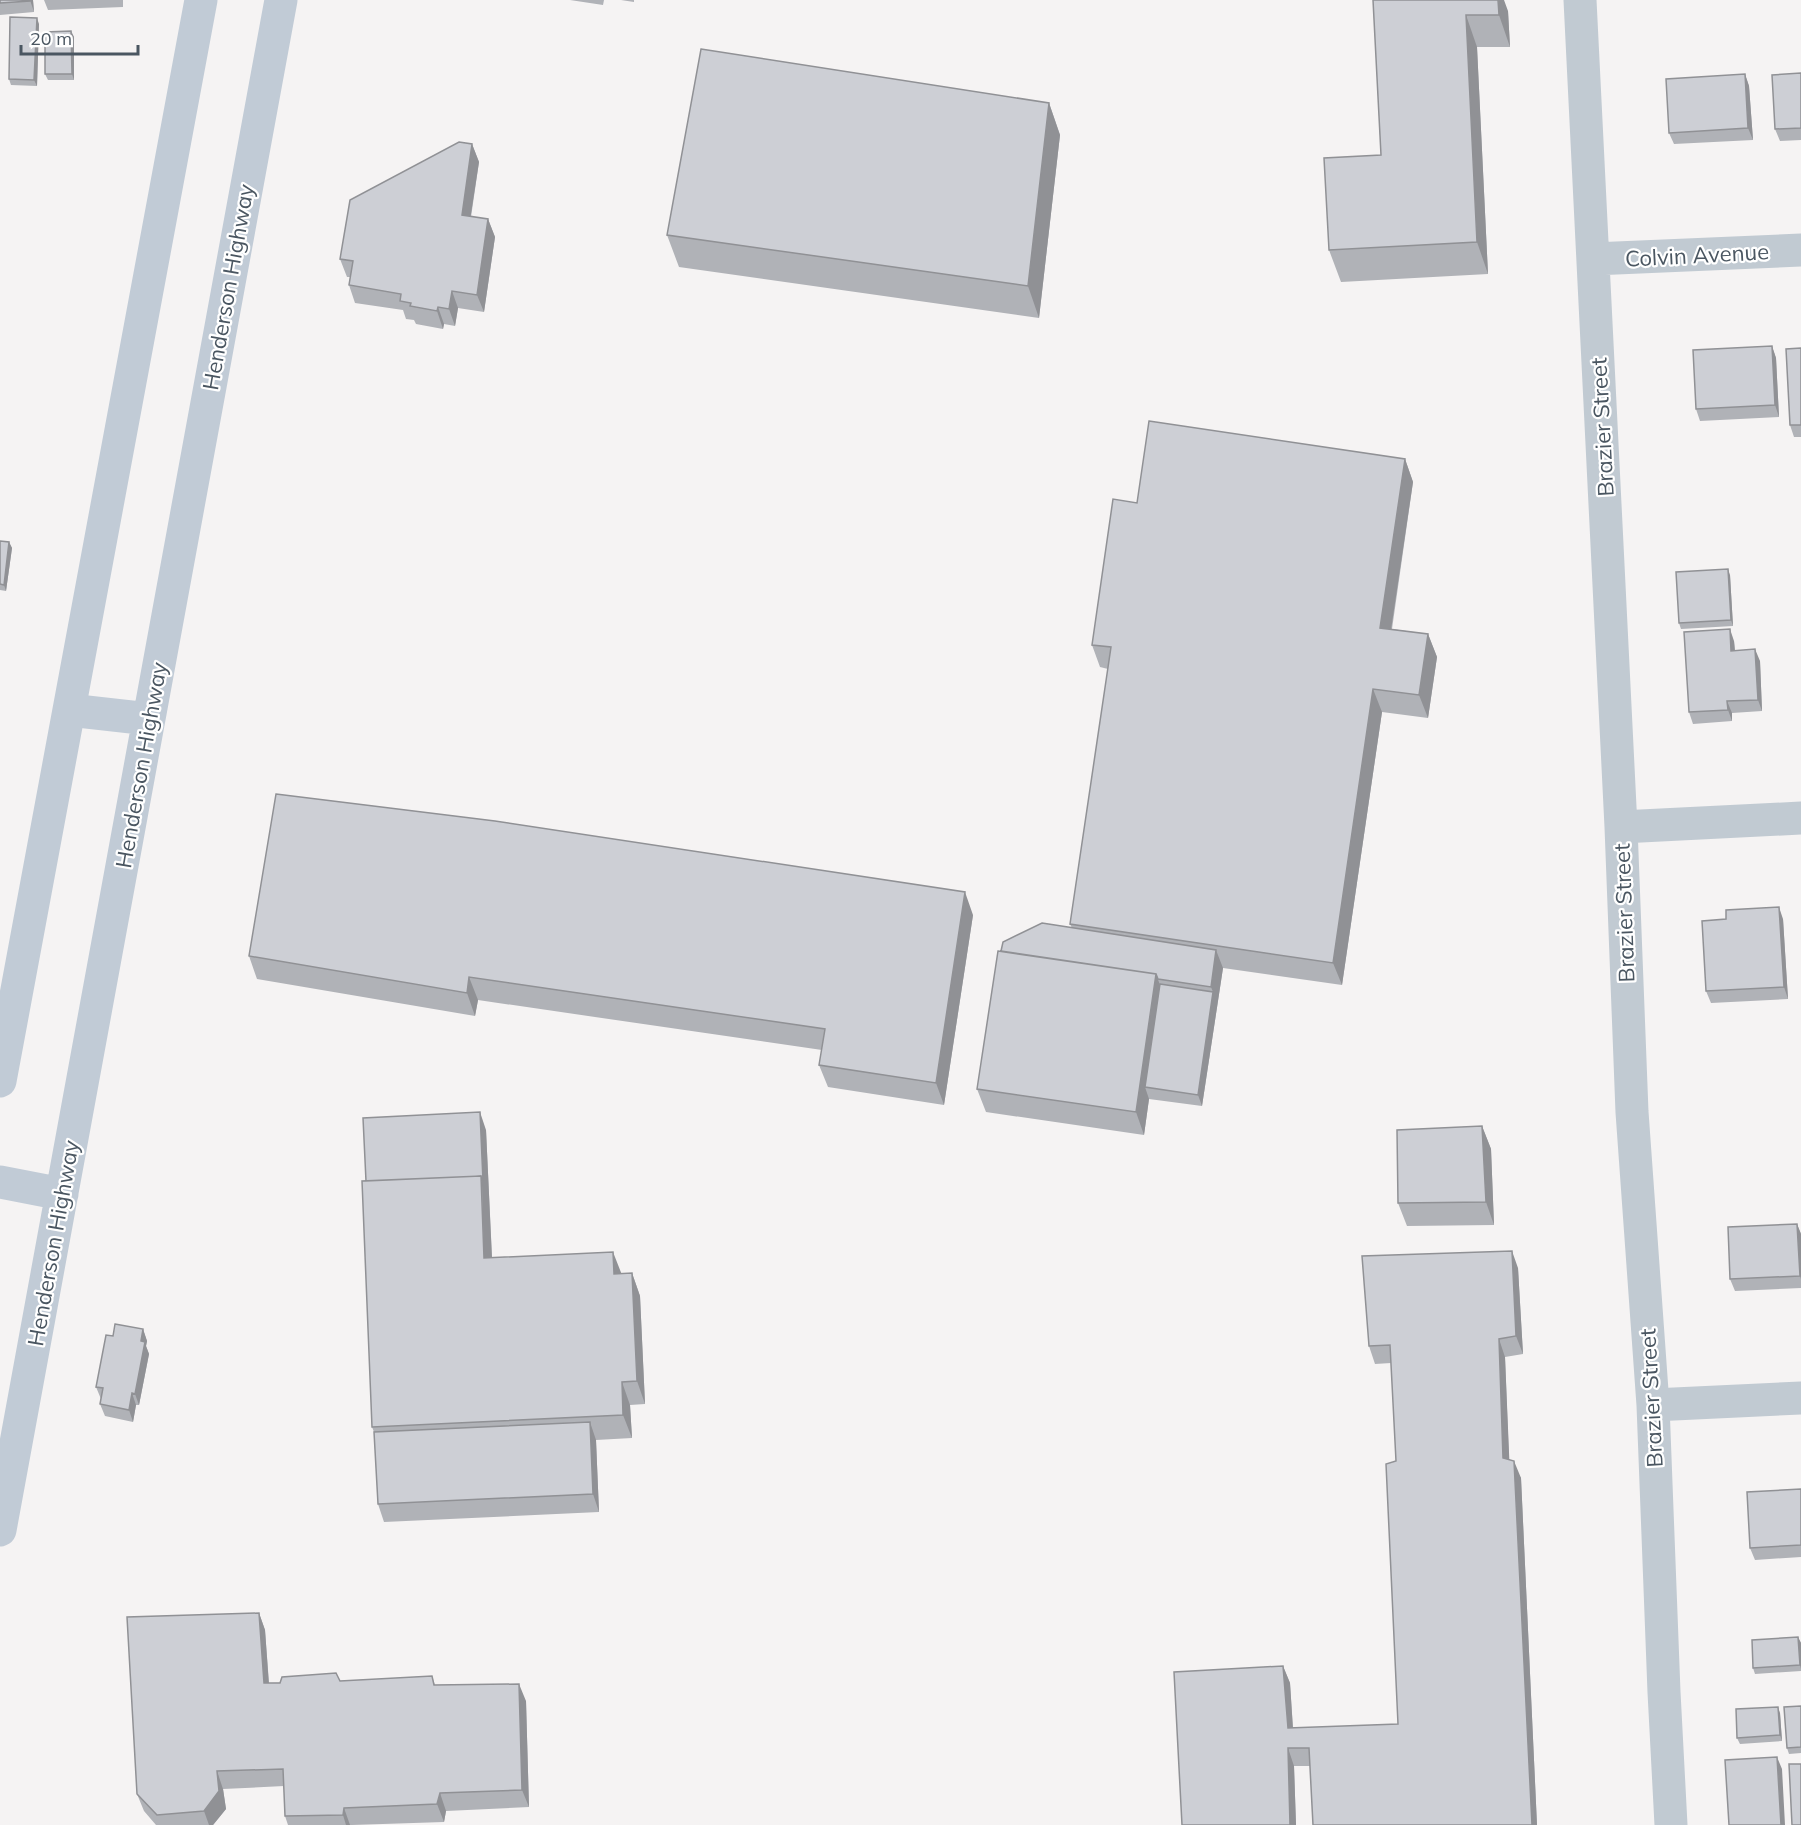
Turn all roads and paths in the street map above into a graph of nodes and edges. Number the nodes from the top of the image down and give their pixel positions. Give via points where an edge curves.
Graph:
1 (201, 0) edge
2 (281, 0) edge
3 (1580, 0) edge
4 (1801, 250) edge
5 (1593, 260) junction
6 (69, 710) junction
7 (149, 719) junction
8 (1801, 818) edge
9 (1621, 827) junction
10 (0, 1081) edge
11 (0, 1182) edge
12 (62, 1194) junction
13 (1801, 1398) edge
14 (1653, 1405) junction
15 (0, 1530) edge
16 (1671, 1825) edge

1 - 6 main road
2 - 7 main road, Henderson Highway
3 - 5 street, Brazier Street
4 - 5 street, Colvin Avenue
5 - 9 street, Brazier Street
6 - 7 main road
6 - 10 main road
7 - 12 main road, Henderson Highway
8 - 9 street
9 - 14 street, Brazier Street via 1632,1112
11 - 12 main road
12 - 15 main road, Henderson Highway
13 - 14 street
14 - 16 street, Brazier Street

